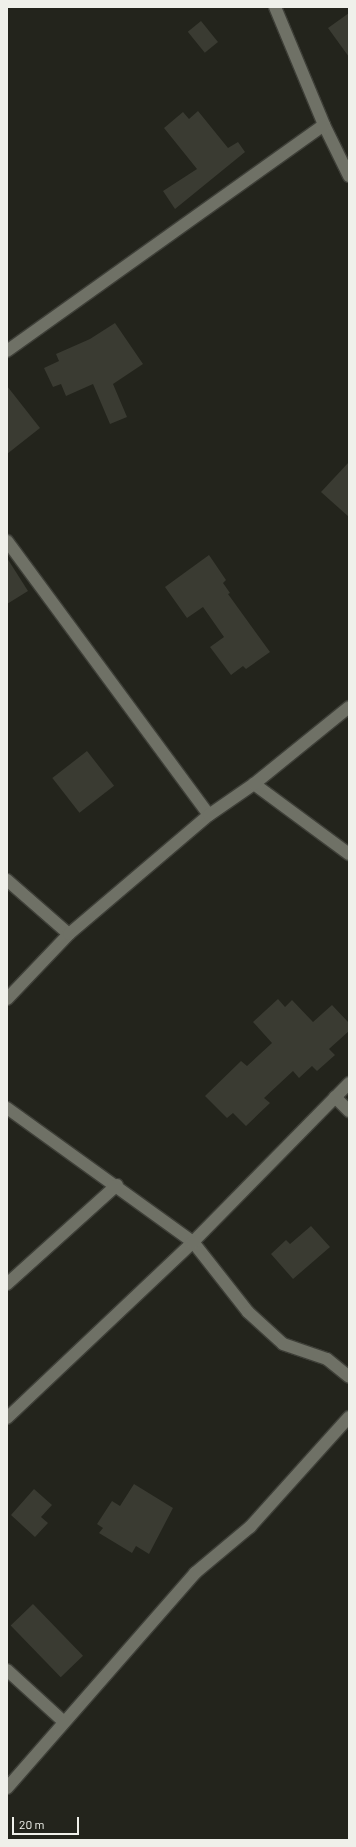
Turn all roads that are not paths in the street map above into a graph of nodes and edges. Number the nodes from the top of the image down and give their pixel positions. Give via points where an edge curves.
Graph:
1 (275, 7) edge
2 (324, 125) junction
3 (348, 172) edge
4 (7, 351) edge
5 (7, 540) edge
6 (349, 706) edge
7 (254, 784) junction
8 (209, 816) junction
9 (349, 854) edge
10 (7, 880) edge
11 (68, 934) junction
12 (7, 999) edge
13 (349, 1084) edge
14 (335, 1097) junction
15 (7, 1108) edge
16 (349, 1111) edge
17 (117, 1184) junction
18 (192, 1242) junction
19 (7, 1284) edge
20 (349, 1377) edge
21 (349, 1417) edge
22 (7, 1418) edge
23 (7, 1670) edge
24 (64, 1722) junction
25 (7, 1788) edge

1 - 2 street
2 - 3 street
2 - 4 street
5 - 8 street
6 - 7 street
7 - 8 street
7 - 9 street
8 - 11 street
10 - 11 street
11 - 12 street
13 - 14 street
14 - 16 street
14 - 18 street
15 - 17 street
17 - 18 street
17 - 19 street
18 - 20 street via 248,1312 283,1344 327,1359
18 - 22 street
21 - 24 street via 250,1527 195,1573
23 - 24 street
24 - 25 street

